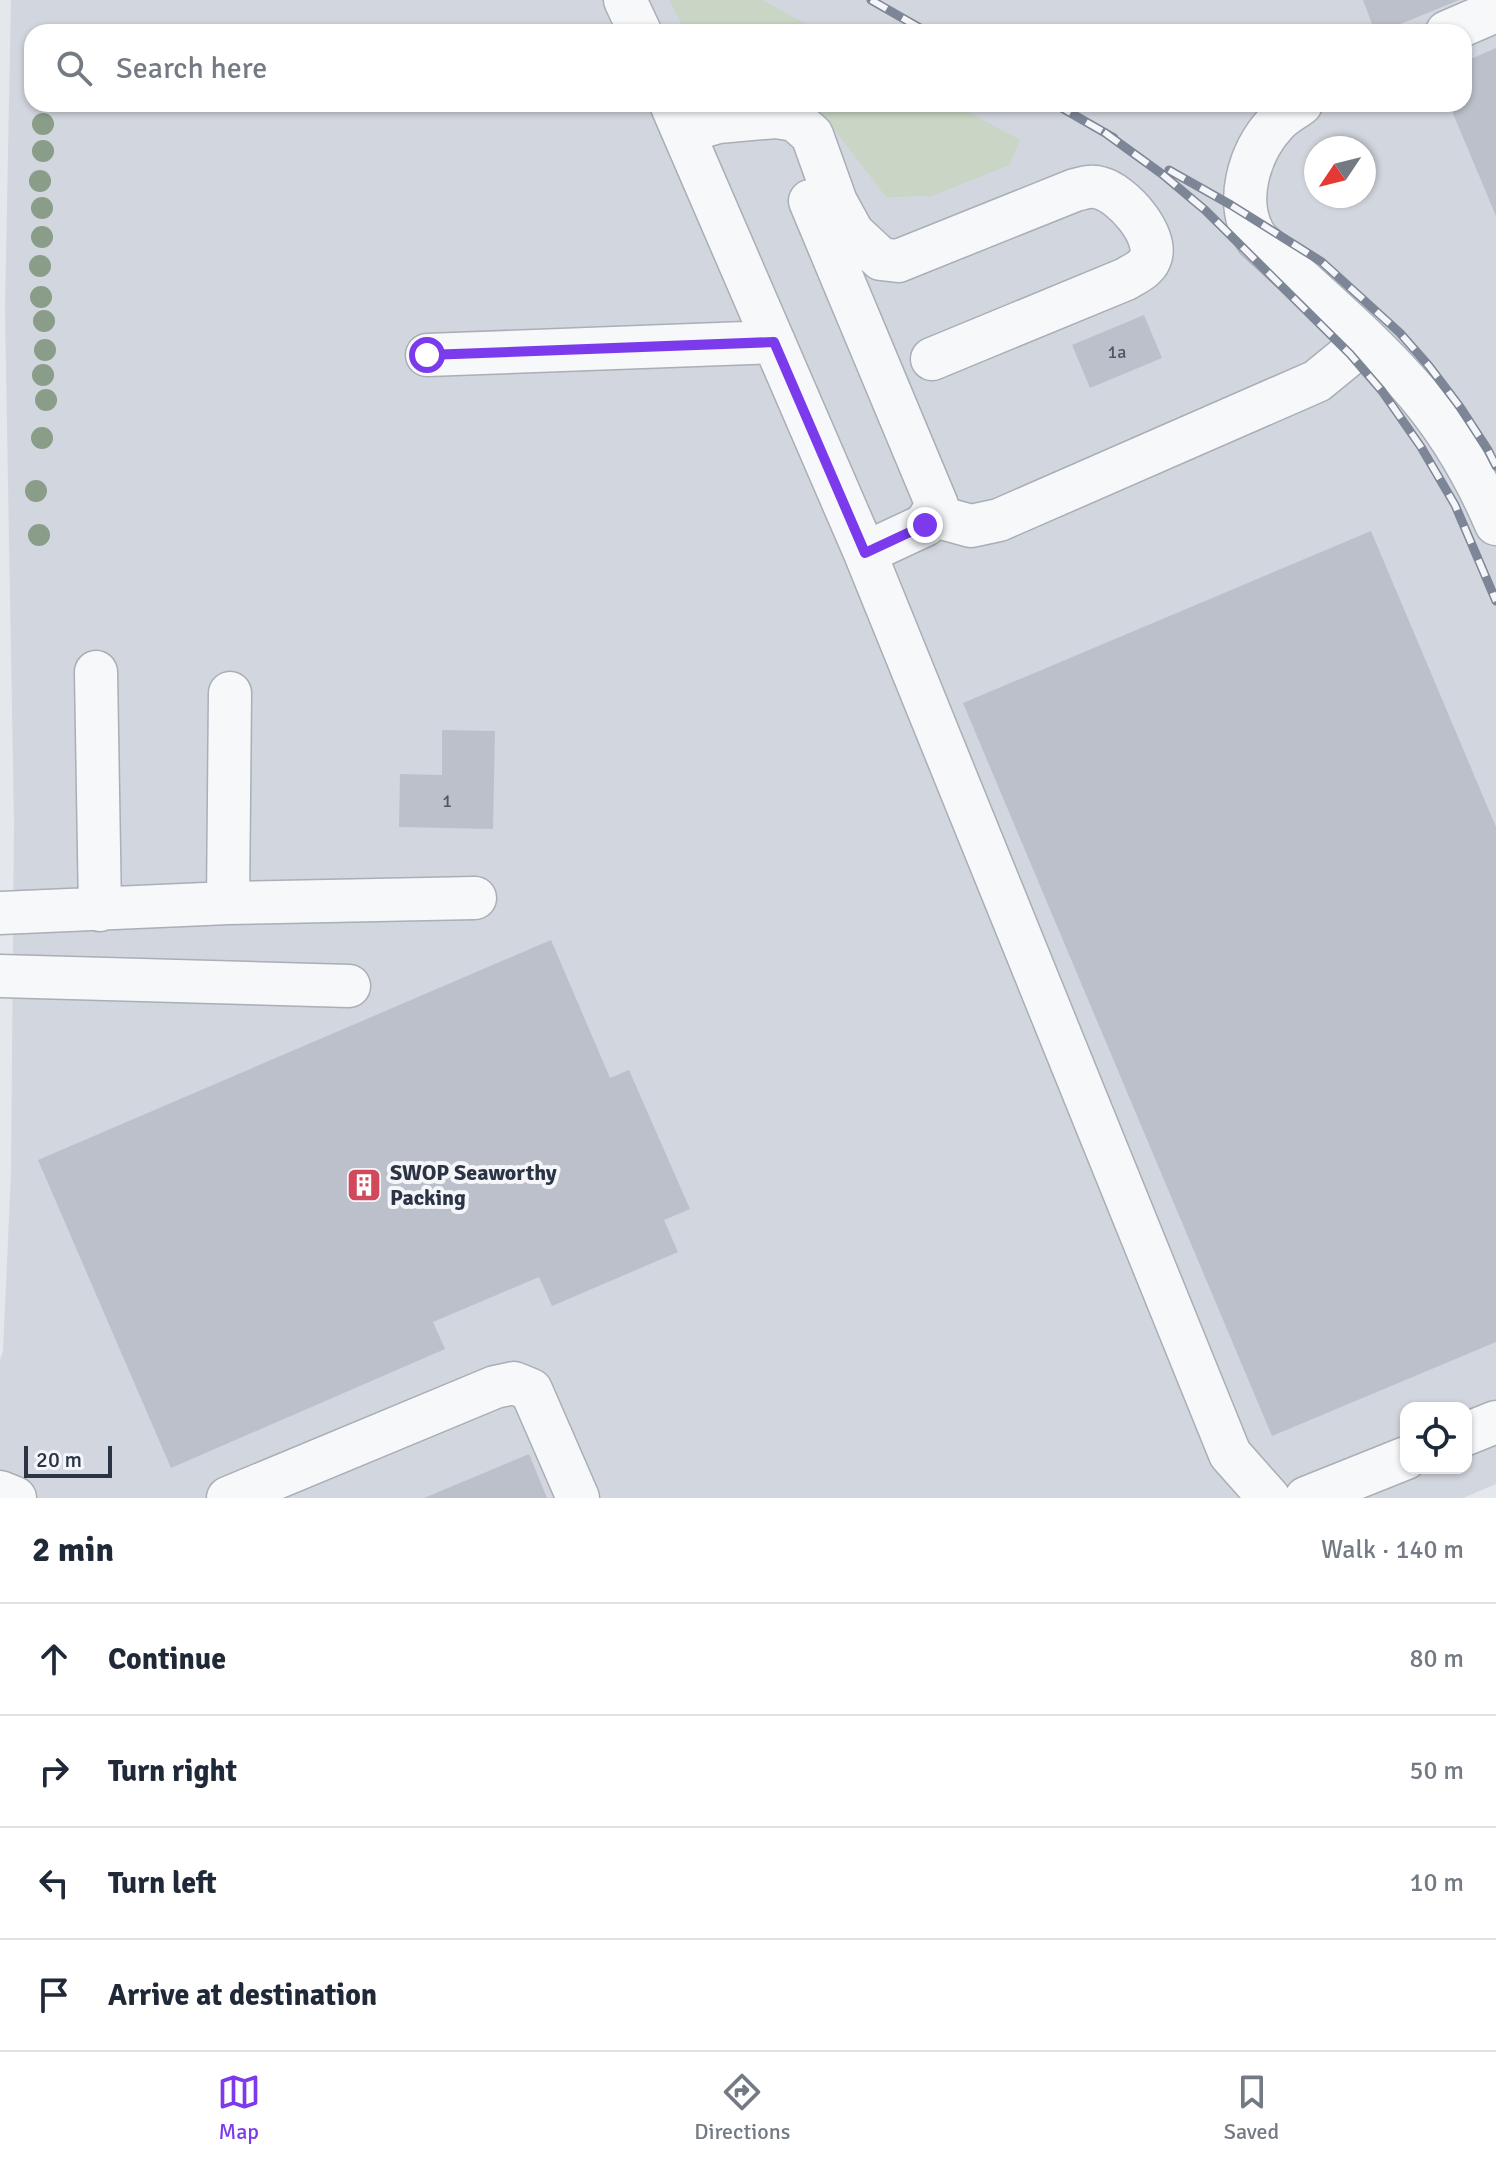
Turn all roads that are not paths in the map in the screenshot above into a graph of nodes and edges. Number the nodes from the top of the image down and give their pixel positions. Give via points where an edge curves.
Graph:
1 (625, 0) edge
2 (1496, 11) edge
3 (636, 24) edge
4 (1466, 24) edge
5 (1290, 112) edge
6 (683, 132) edge
7 (1361, 335) junction
8 (774, 342) junction
9 (427, 355) dead end
10 (932, 359) dead end
11 (931, 515) junction
12 (1496, 524) edge
13 (865, 553) junction
14 (96, 672) dead end
15 (230, 693) dead end
16 (475, 898) dead end
17 (228, 903) junction
18 (100, 910) junction
19 (6, 913) edge
20 (7, 976) edge
21 (349, 986) dead end
22 (1496, 1422) edge
23 (1472, 1432) edge
24 (1400, 1460) edge
25 (0, 1492) edge
26 (15, 1498) edge
27 (228, 1498) edge
28 (578, 1498) edge
29 (1269, 1498) edge
30 (1306, 1498) edge

1 - 3 lane
2 - 4 lane
5 - 7 lane via 1255,152 1246,188 1249,227
6 - 8 lane
6 - 10 lane via 718,122 795,120 812,135 853,233 881,259 898,261 919,254 1090,186 1104,188 1144,225 1151,257 1144,268
6 - 11 lane via 732,145 762,139 786,143 937,505
7 - 11 lane via 1350,354 1317,381 999,520 971,526
7 - 12 lane via 1417,393 1462,455
8 - 9 lane
8 - 13 lane
11 - 13 lane via 925,525
13 - 29 lane via 1230,1454
14 - 18 lane
15 - 17 lane
16 - 17 lane
17 - 18 lane
18 - 19 lane
20 - 21 lane
22 - 23 lane
24 - 30 lane
25 - 26 lane
27 - 28 lane via 514,1383 531,1390

